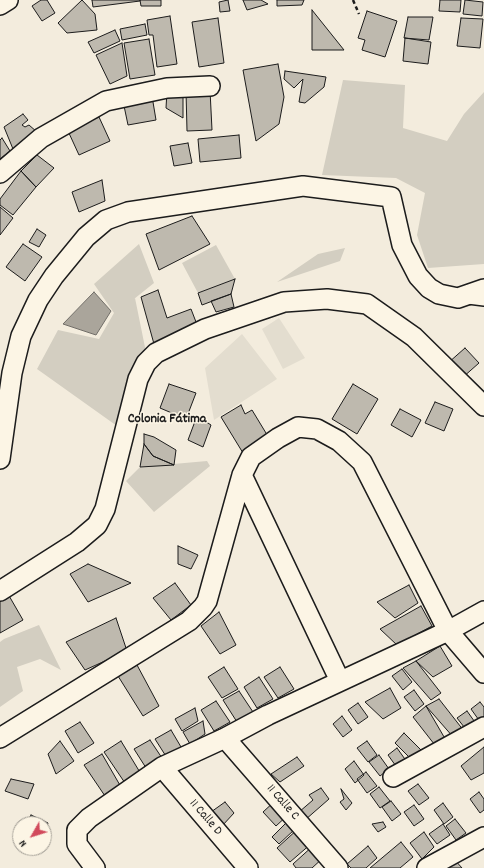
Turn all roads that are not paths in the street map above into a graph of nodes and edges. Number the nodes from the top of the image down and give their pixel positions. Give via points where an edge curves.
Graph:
1 (8, 0) edge
2 (0, 5) edge
3 (210, 86) dead end
4 (0, 173) edge
5 (484, 289) edge
6 (458, 298) junction
7 (484, 301) edge
8 (484, 406) edge
9 (0, 459) edge
10 (242, 475) junction
11 (0, 591) edge
12 (484, 611) edge
13 (448, 631) junction
14 (484, 673) edge
15 (340, 682) junction
16 (484, 727) edge
17 (0, 738) edge
18 (225, 738) junction
19 (162, 768) junction
20 (393, 777) dead end
21 (484, 837) edge
22 (95, 868) edge
23 (248, 868) edge
24 (338, 868) edge
25 (428, 868) edge

1 - 2 street
3 - 4 street via 167,88 106,101 42,138
5 - 6 street
6 - 7 lane
6 - 9 street via 439,294 418,276 402,245 391,197 303,186 128,212 106,220 86,236 38,300 21,336 12,373
8 - 11 street via 414,337 367,304 327,299 284,302 205,329 156,353 146,363 136,385 105,509 98,525 77,542
10 - 13 street via 251,457 298,427 318,429 339,441 362,462
10 - 15 street
10 - 17 street via 207,601 203,607 189,620
12 - 13 street
13 - 14 street
13 - 15 street
15 - 18 street
16 - 20 street
18 - 19 street
18 - 24 street, 11 Calle C
19 - 22 street via 89,818 77,830 76,844
19 - 23 street, 11 Calle D
21 - 25 street

